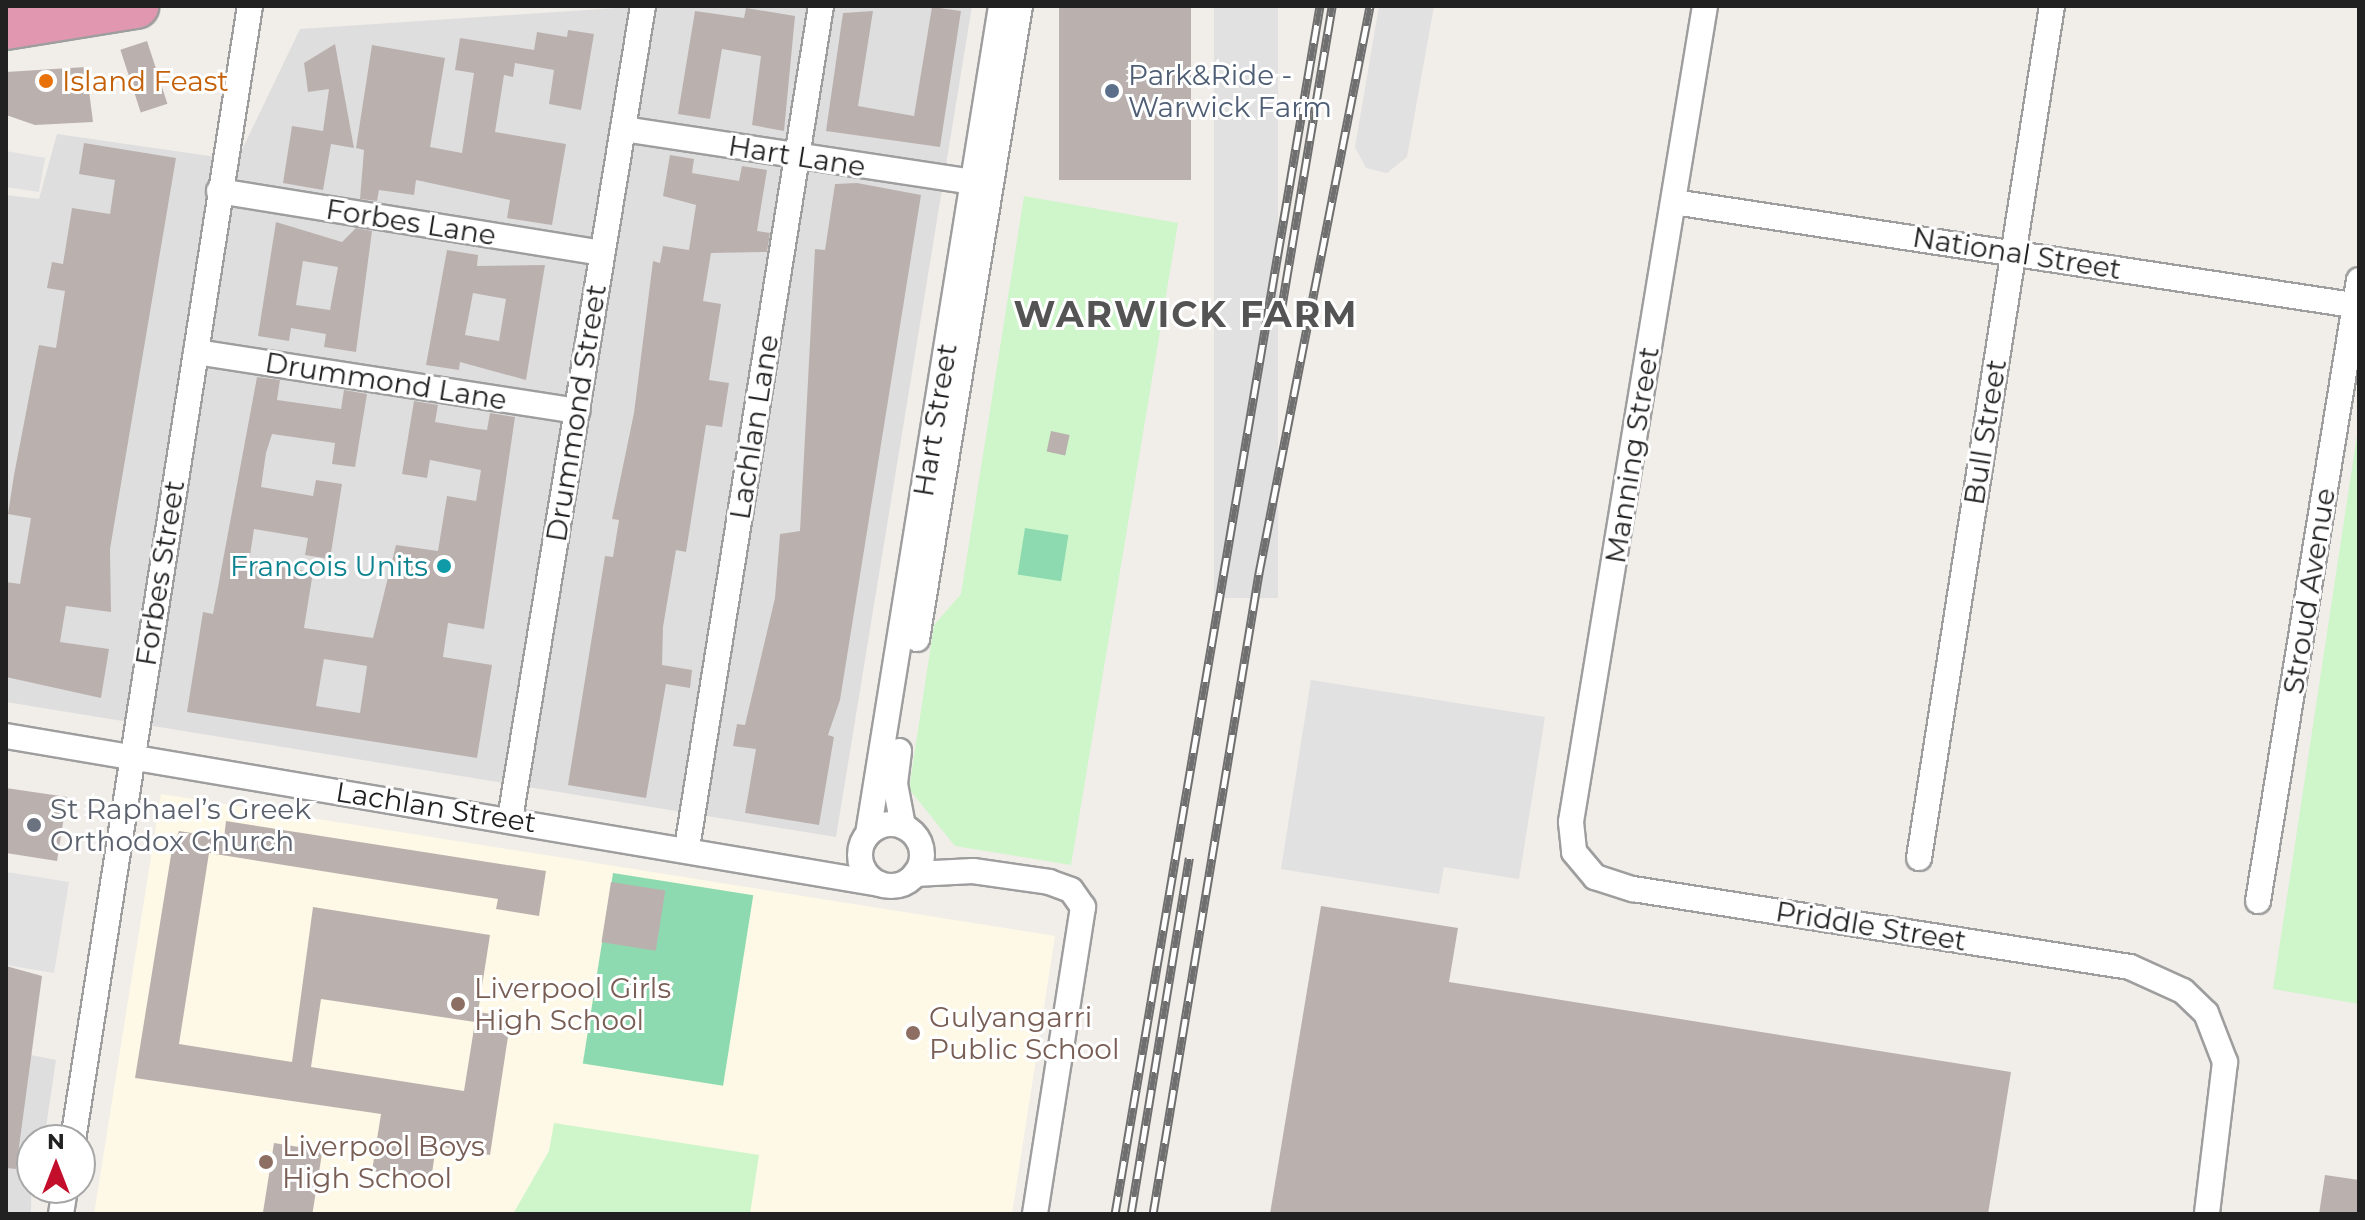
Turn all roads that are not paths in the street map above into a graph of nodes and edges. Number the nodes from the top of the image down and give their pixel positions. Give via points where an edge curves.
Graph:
1 (136, 6) edge
2 (250, 6) edge
3 (643, 6) edge
4 (821, 6) edge
5 (1001, 6) edge
6 (1020, 6) edge
7 (1705, 6) edge
8 (2052, 6) edge
9 (6, 27) edge
10 (623, 129) junction
11 (798, 156) junction
12 (972, 182) junction
13 (219, 191) junction
14 (1674, 202) junction
15 (2013, 252) junction
16 (602, 253) junction
17 (2359, 280) edge
18 (2357, 306) edge
19 (196, 352) junction
20 (577, 411) junction
21 (6, 736) edge
22 (131, 757) junction
23 (510, 819) junction
24 (910, 832) junction
25 (864, 844) junction
26 (687, 848) junction
27 (1919, 858) dead end
28 (819, 870) junction
29 (973, 871) junction
30 (915, 874) junction
31 (880, 884) junction
32 (1613, 884) joint
33 (2258, 901) dead end
34 (75, 1124) edge
35 (1035, 1214) edge
36 (2207, 1214) edge

1 - 9 highway
2 - 13 street, Forbes Street
3 - 10 street, Drummond Street
4 - 11 street, Lachlan Lane
5 - 12 street, Hart Street
6 - 24 street, Hart Street via 896,773
7 - 14 street, Manning Street
8 - 15 street, Bull Street
10 - 11 street, Hart Lane
10 - 16 street, Drummond Street
11 - 12 street, Hart Lane
11 - 26 street, Lachlan Lane
12 - 25 street, Hart Street
13 - 16 street, Forbes Lane
13 - 19 street, Forbes Street
14 - 15 street, National Street
14 - 32 street, Manning Street via 1571,822 1583,866
15 - 18 street, National Street
15 - 27 street, Bull Street
16 - 20 street, Drummond Street
17 - 18 street, Stroud Avenue
18 - 33 street, Stroud Avenue
19 - 20 street, Drummond Lane
19 - 22 street, Forbes Street
20 - 23 street, Drummond Street
21 - 22 street, Lachlan Street
22 - 23 street, Lachlan Street
22 - 34 street, Forbes Street
23 - 26 street, Lachlan Street
24 - 25 street via 884,824
24 - 29 street
24 - 30 street
25 - 28 street
25 - 31 street via 865,872
26 - 28 street, Lachlan Street
28 - 31 street
29 - 30 street
29 - 35 street via 1060,885 1083,907
30 - 31 street via 900,884
32 - 36 street, Priddle Street via 2130,967 2183,991 2218,1035 2226,1090

